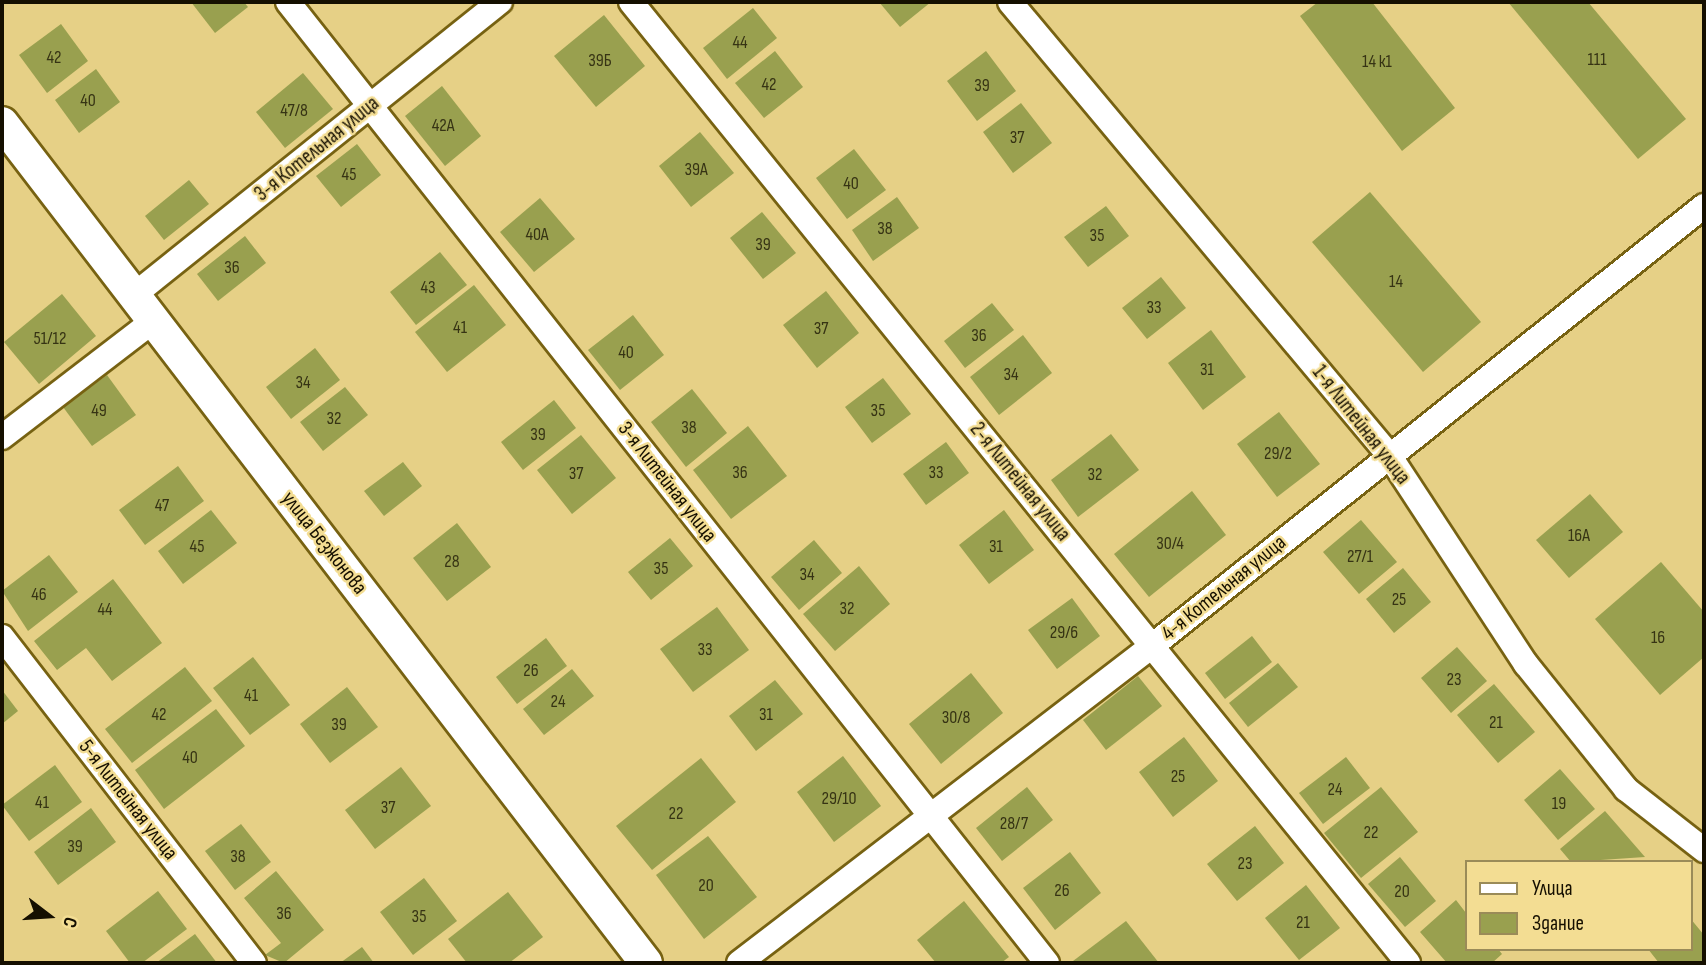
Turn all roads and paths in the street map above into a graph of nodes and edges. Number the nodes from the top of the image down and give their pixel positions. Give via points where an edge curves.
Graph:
1 (288, 2) edge
2 (500, 2) edge
3 (631, 2) edge
4 (1010, 2) edge
5 (370, 106) junction
6 (2, 123) edge
7 (1704, 206) edge
8 (134, 295) junction
9 (153, 321) junction
10 (2, 437) edge
11 (1389, 455) junction
12 (2, 637) edge
13 (1152, 646) junction
14 (931, 816) junction
15 (1704, 850) edge
16 (254, 963) edge
17 (646, 963) edge
18 (740, 963) edge
19 (1046, 963) edge
20 (1408, 963) edge

1 - 5 street, 3-я Литейная улица
2 - 5 street, 3-я Котельная улица
3 - 13 street, 2-я Литейная улица
4 - 11 street, 1-я Литейная улица
5 - 8 street, 3-я Котельная улица
5 - 14 street, 3-я Литейная улица
6 - 8 street, улица Безжонова
7 - 11 street, 4-я Котельная улица
8 - 9 street, улица Безжонова
9 - 10 street
9 - 17 street, улица Безжонова
11 - 13 street, 4-я Котельная улица
11 - 15 street, 1-я Литейная улица via 1526,664 1626,789
12 - 16 street, 5-я Литейная улица
13 - 14 street, 4-я Котельная улица
13 - 20 street, 2-я Литейная улица
14 - 18 street, 4-я Котельная улица
14 - 19 street, 3-я Литейная улица

